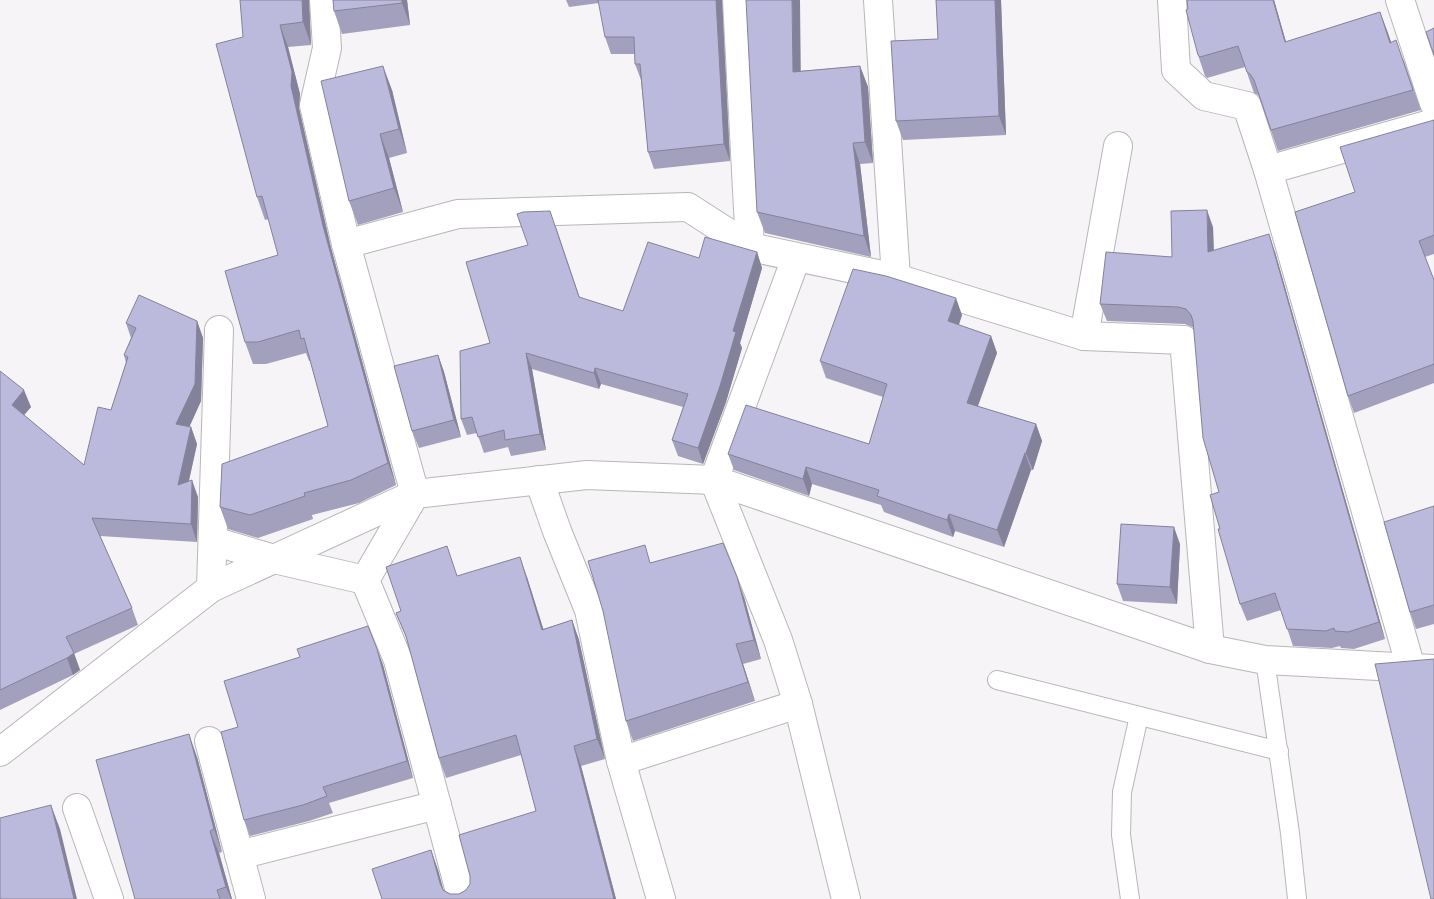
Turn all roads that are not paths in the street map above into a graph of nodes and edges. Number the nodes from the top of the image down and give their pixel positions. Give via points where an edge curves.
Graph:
1 (324, 0) edge
2 (737, 0) edge
3 (878, 0) edge
4 (1172, 0) edge
5 (1400, 0) edge
6 (1434, 103) edge
7 (1434, 123) edge
8 (1118, 146) dead end
9 (1268, 170) junction
10 (346, 244) junction
11 (750, 247) junction
12 (796, 258) junction
13 (896, 278) junction
14 (218, 330) dead end
15 (1084, 336) junction
16 (539, 480) junction
17 (714, 480) junction
18 (415, 494) junction
19 (213, 541) junction
20 (274, 559) junction
21 (365, 580) junction
22 (211, 588) junction
23 (1210, 650) junction
24 (1265, 660) junction
25 (1422, 668) edge
26 (997, 680) dead end
27 (798, 704) junction
28 (1140, 716) junction
29 (209, 741) dead end
30 (1279, 751) junction
31 (0, 752) edge
32 (621, 761) junction
33 (437, 805) junction
34 (77, 808) dead end
35 (239, 855) junction
36 (109, 899) edge
37 (251, 899) edge
38 (462, 899) edge
39 (660, 899) edge
40 (846, 899) edge
41 (1130, 899) edge
42 (1297, 899) edge

1 - 10 street via 327,48 314,106
2 - 11 street
3 - 13 street
4 - 9 street via 1176,70 1204,96 1247,106
5 - 6 street
7 - 9 street
8 - 15 street
9 - 25 street
10 - 11 street via 458,214 688,207
10 - 18 street
11 - 12 street
12 - 13 street
12 - 17 street
13 - 15 street
14 - 19 street
15 - 23 street via 1184,340
16 - 17 street via 587,475
16 - 18 street
16 - 32 street via 589,610
17 - 23 street
17 - 27 street via 778,640
18 - 20 street
18 - 21 street
19 - 20 street
19 - 22 street
20 - 21 street
20 - 22 street
21 - 33 street via 398,660
22 - 31 street
23 - 24 street
24 - 25 street
24 - 30 lane
26 - 28 lane
27 - 32 street
27 - 40 street
28 - 30 lane
28 - 41 lane via 1122,792 1121,835
29 - 35 street
30 - 42 lane
32 - 39 street
33 - 35 street
33 - 38 street
34 - 36 street
35 - 37 street

